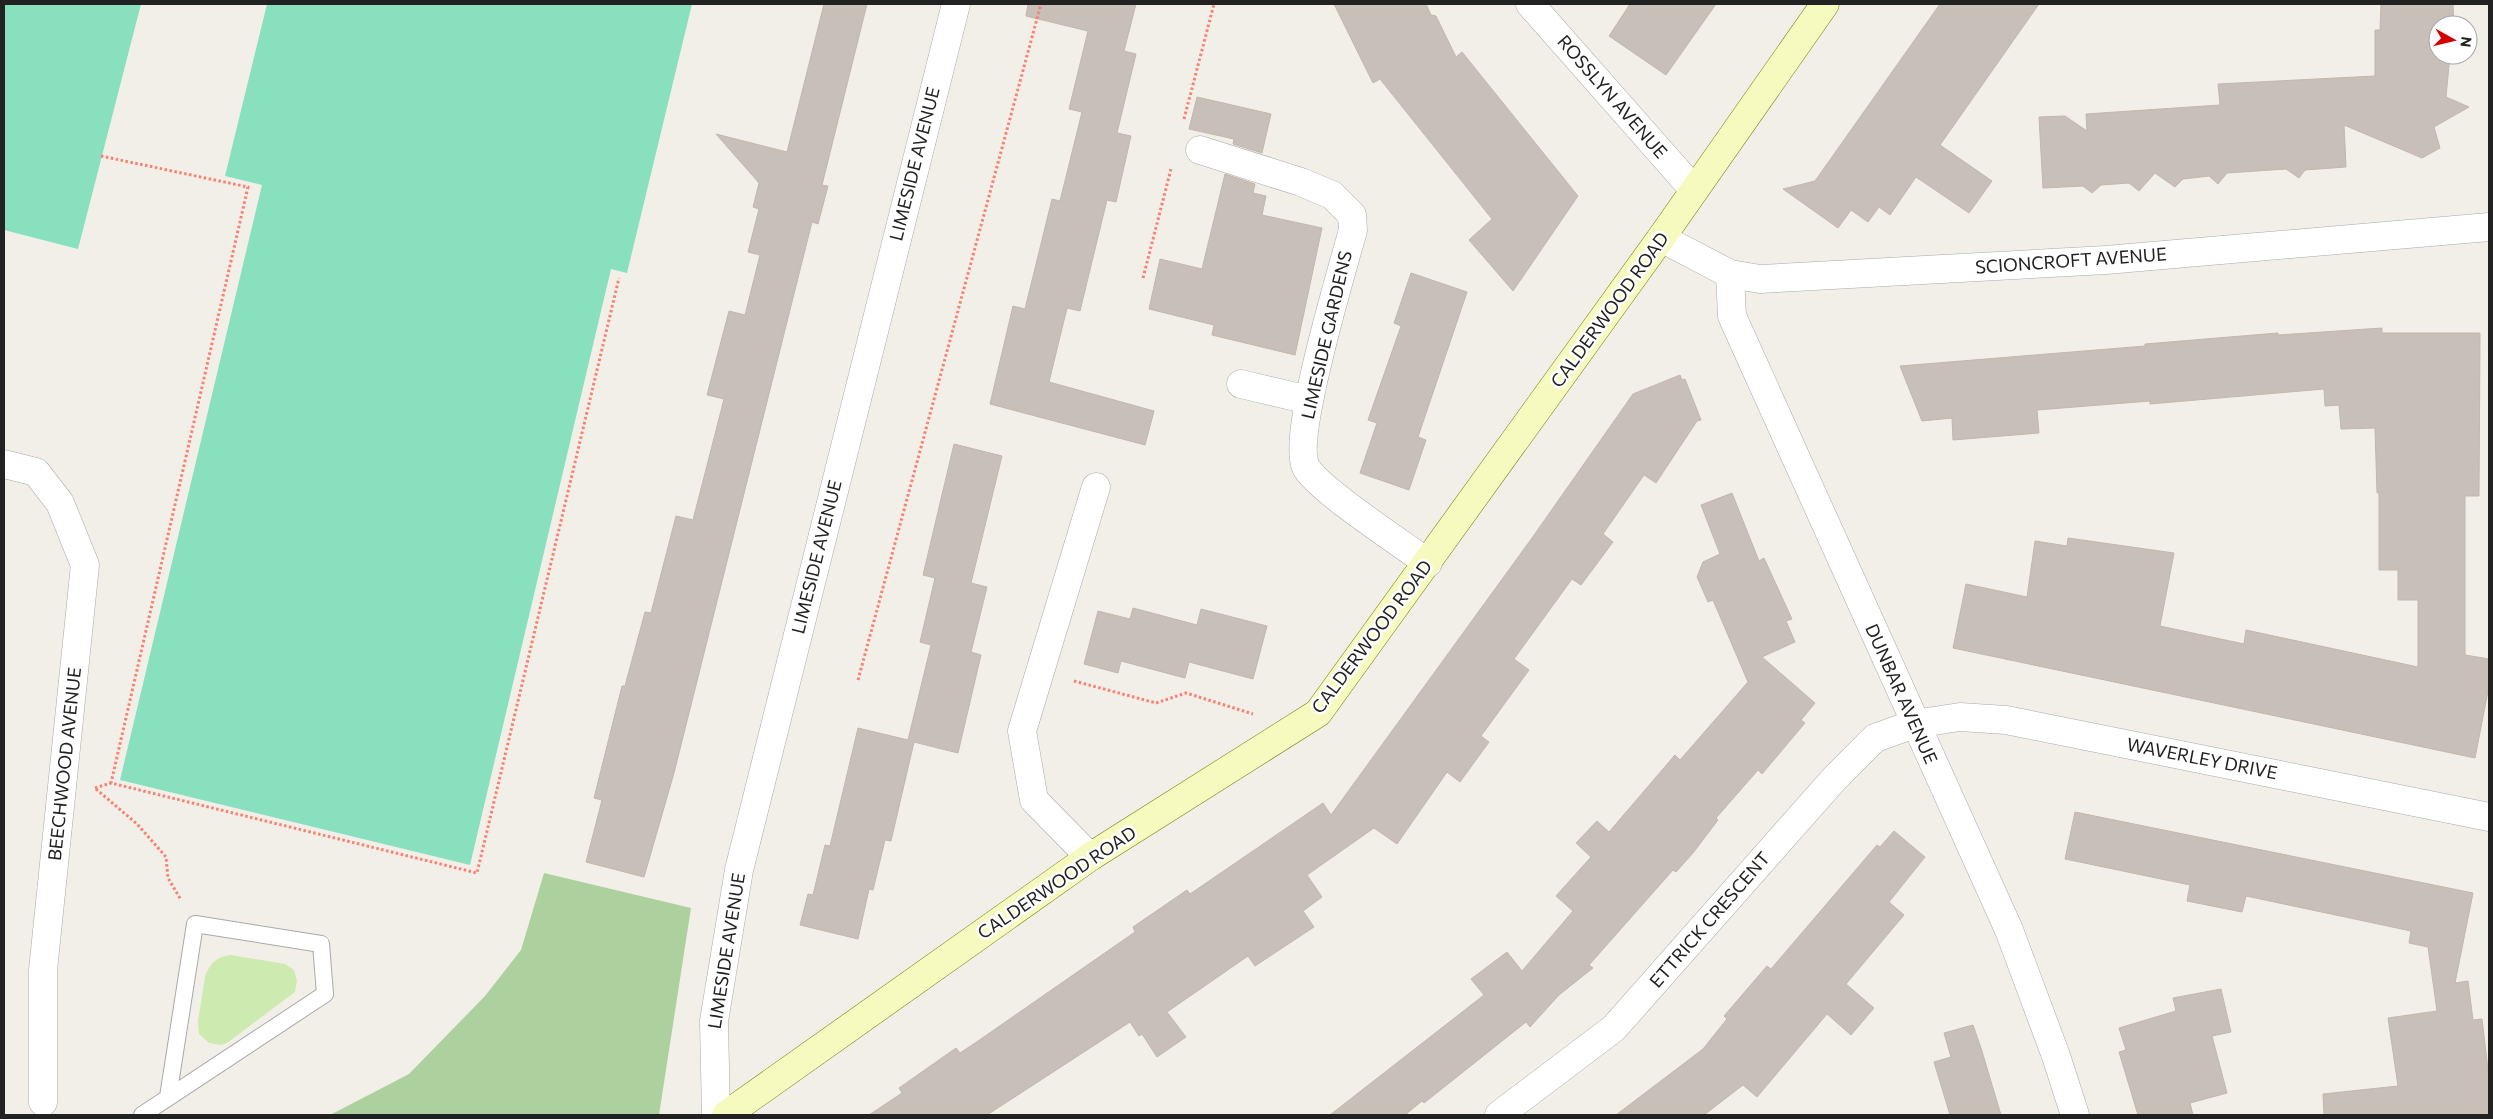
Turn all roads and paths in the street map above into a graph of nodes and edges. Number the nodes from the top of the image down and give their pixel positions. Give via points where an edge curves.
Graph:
1 (956, 4) edge
2 (1041, 4) edge
3 (1530, 4) edge
4 (1825, 4) edge
5 (1200, 150) dead end
6 (101, 156) dead end
7 (1694, 190) junction
8 (2489, 227) edge
9 (1661, 238) junction
10 (1730, 274) junction
11 (619, 278) dead end
12 (1241, 384) dead end
13 (1309, 400) junction
14 (4, 464) edge
15 (1096, 487) dead end
16 (1428, 563) junction
17 (1040, 673) junction
18 (858, 680) dead end
19 (1914, 724) junction
20 (1295, 727) junction
21 (65, 763) junction
22 (111, 783) junction
23 (95, 788) junction
24 (2489, 816) edge
25 (1090, 857) junction
26 (195, 924) junction
27 (168, 1097) junction
28 (43, 1102) dead end
29 (142, 1115) edge
30 (716, 1115) edge
31 (726, 1115) edge
32 (1499, 1115) edge
33 (2075, 1115) edge

1 - 30 street, LIMESIDE AVENUE via 739,870 714,1021
2 - 18 path
3 - 7 street, ROSSLYN AVENUE
4 - 7 street, CALDERWOOD ROAD
5 - 13 street, LIMESIDE GARDENS via 1332,195 1352,215 1353,230
6 - 22 path via 248,187
7 - 9 street, CALDERWOOD ROAD
8 - 10 street, SCIONCROFT AVENUE via 2096,260 1760,279
9 - 10 street, SCIONCROFT AVENUE
9 - 16 street, CALDERWOOD ROAD
10 - 19 street, DUNBAR AVENUE via 1732,316
11 - 22 path via 477,873
12 - 13 street
13 - 16 street, LIMESIDE GARDENS via 1302,450 1306,468 1347,504
14 - 21 street, BEECHWOOD AVENUE via 36,472 60,503 85,565
15 - 17 street
16 - 20 street, CALDERWOOD ROAD via 1318,713
17 - 20 path via 1156,703 1186,693
17 - 25 street via 1022,730 1034,800
19 - 24 street, WAVERLEY DRIVE via 1960,717 2006,720
19 - 32 street, ETTRICK CRESCENT via 1875,738 1614,1028
19 - 33 street, DUNBAR AVENUE via 2008,930
20 - 25 street, CALDERWOOD ROAD
21 - 23 path
21 - 28 street, BEECHWOOD AVENUE via 43,970
22 - 23 path
23 - 26 path via 137,824 166,857 168,878
25 - 31 street, CALDERWOOD ROAD
26 - 27 lane
26 - 27 lane via 321,944 325,994
27 - 29 lane

